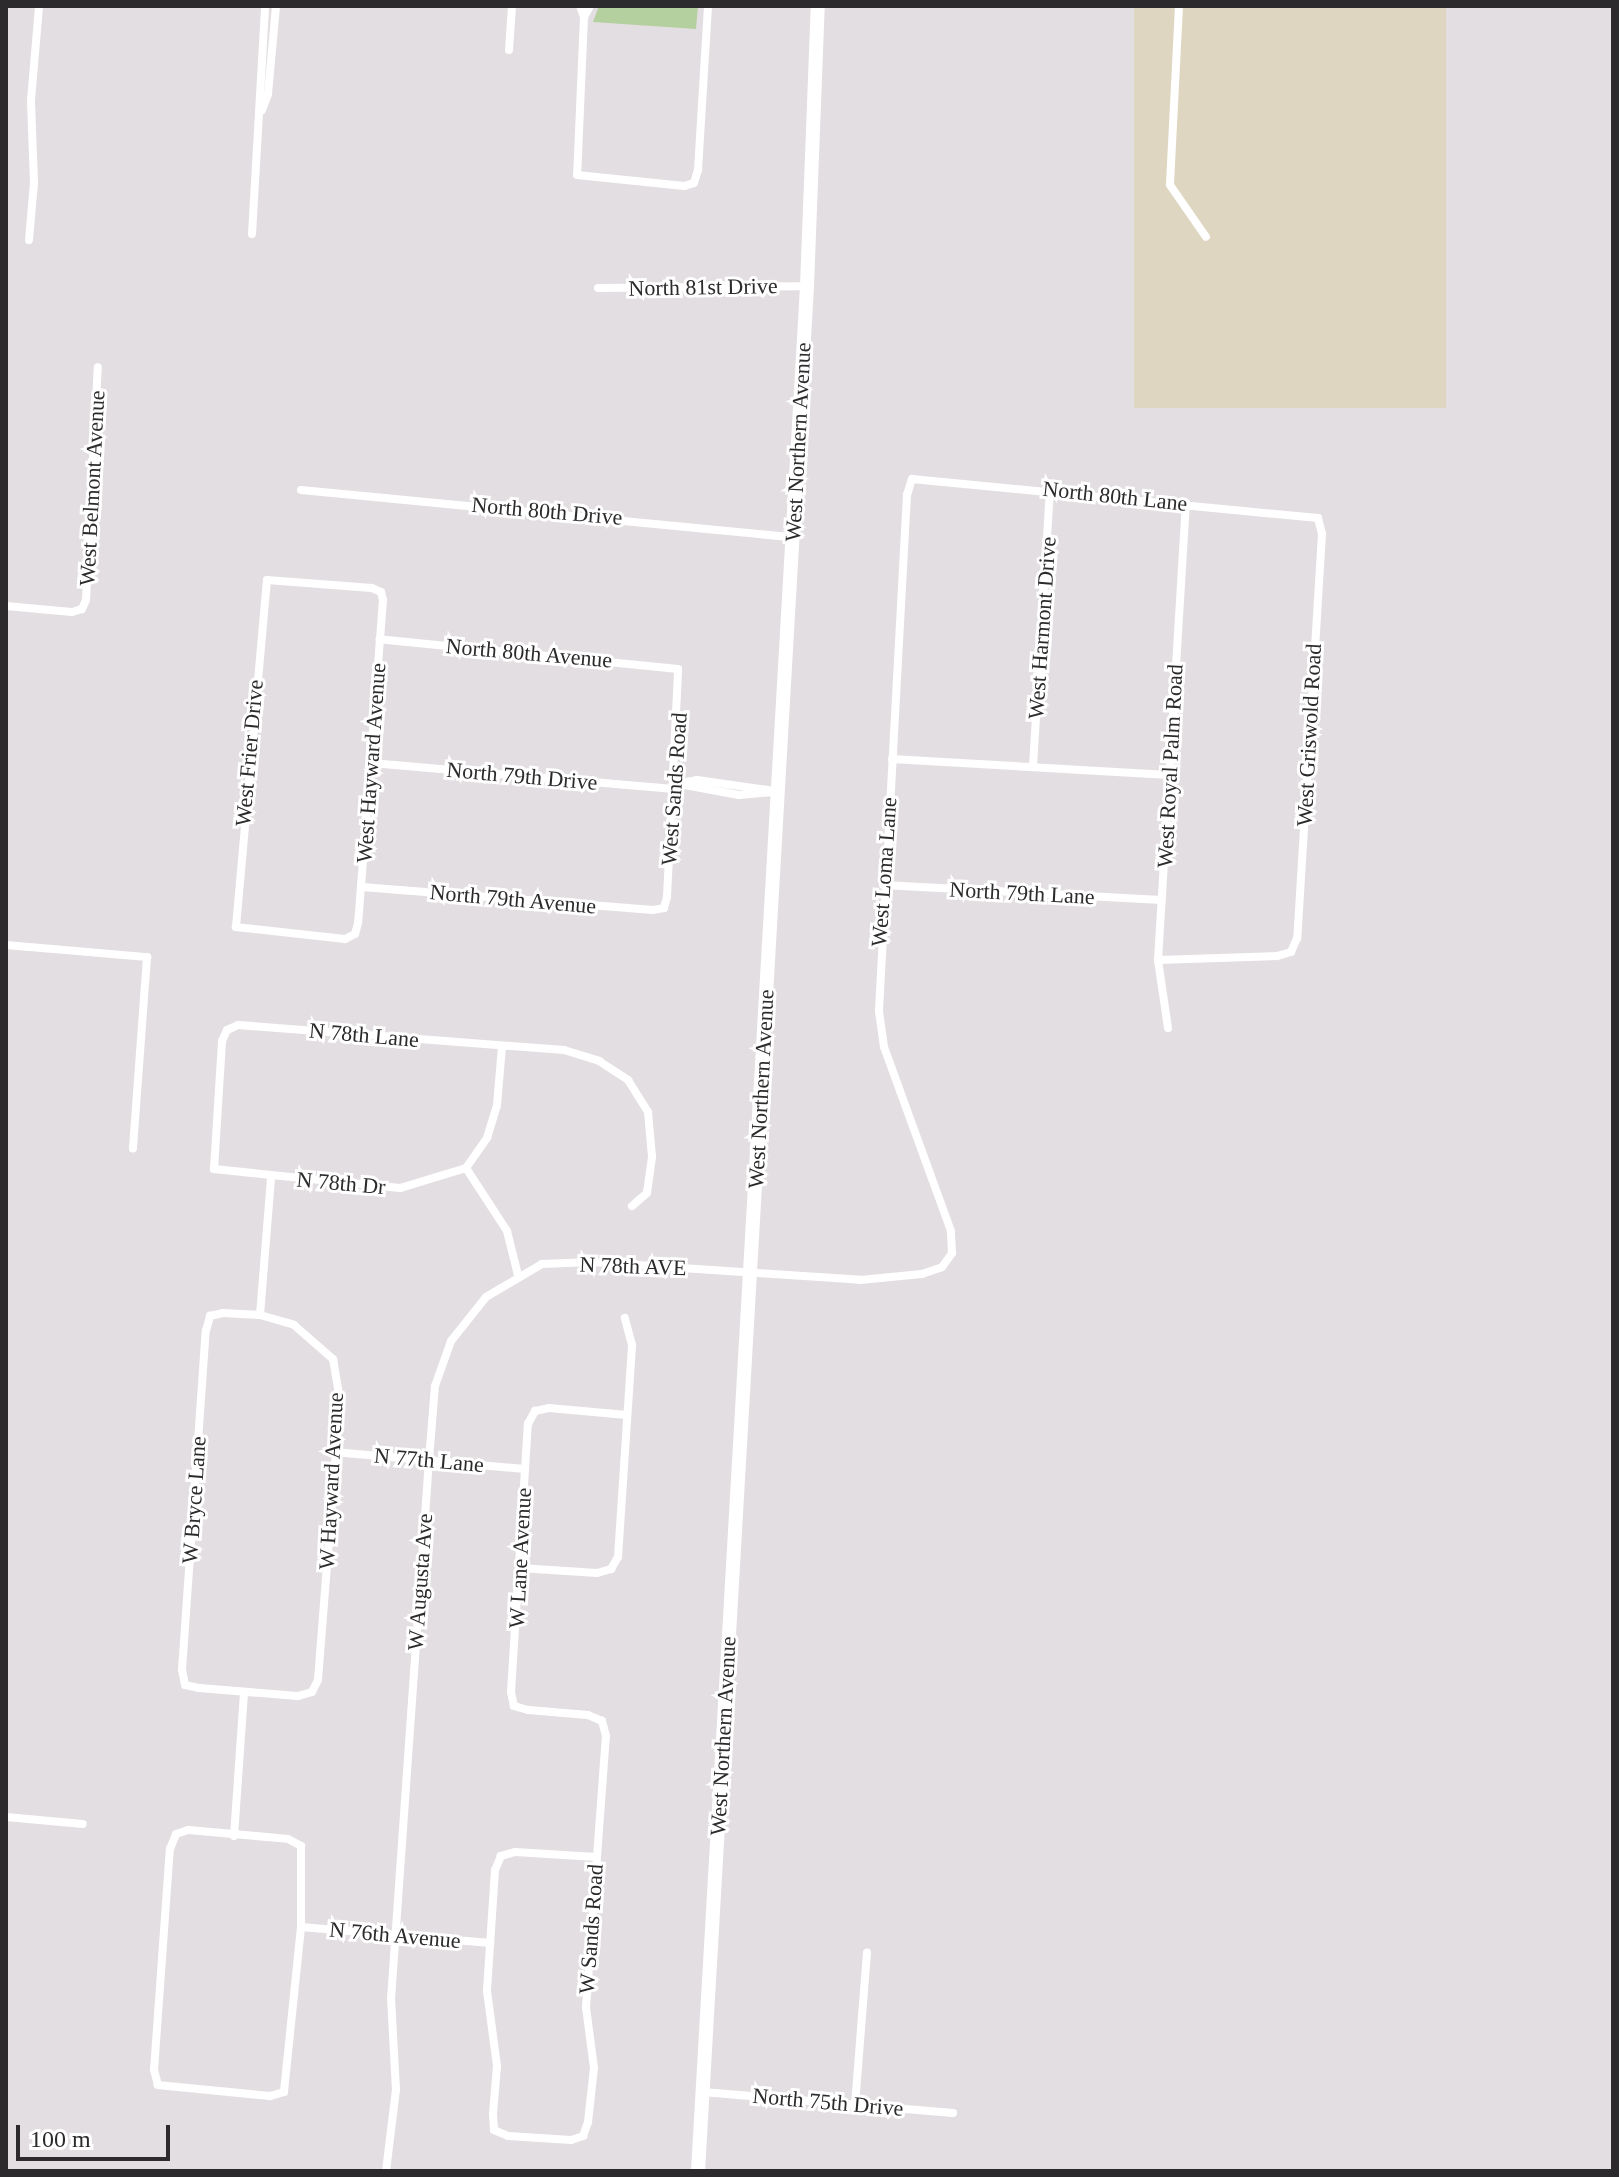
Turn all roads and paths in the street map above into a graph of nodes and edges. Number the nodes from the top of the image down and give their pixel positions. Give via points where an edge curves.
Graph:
1 (39, 6) edge
2 (265, 6) edge
3 (276, 6) edge
4 (512, 6) edge
5 (580, 6) edge
6 (590, 6) edge
7 (708, 6) edge
8 (818, 6) edge
9 (1179, 6) edge
10 (584, 17) junction
11 (509, 50) dead end
12 (261, 111) junction
13 (252, 234) dead end
14 (1206, 237) dead end
15 (29, 240) dead end
16 (807, 286) junction
17 (598, 288) dead end
18 (98, 367) dead end
19 (912, 479) joint
20 (1050, 489) junction
21 (301, 490) dead end
22 (1186, 503) junction
23 (1318, 518) joint
24 (792, 537) junction
25 (267, 580) joint
26 (6, 606) edge
27 (380, 639) junction
28 (678, 669) joint
29 (892, 759) junction
30 (371, 763) junction
31 (1033, 766) junction
32 (1169, 775) junction
33 (709, 781) junction
34 (674, 786) junction
35 (708, 792) junction
36 (777, 792) junction
37 (883, 885) junction
38 (362, 887) junction
39 (1162, 900) junction
40 (664, 908) joint
41 (355, 934) joint
42 (6, 945) edge
43 (1158, 960) junction
44 (1168, 1028) dead end
45 (502, 1047) junction
46 (133, 1148) dead end
47 (466, 1168) junction
48 (214, 1169) joint
49 (271, 1177) junction
50 (632, 1206) dead end
51 (751, 1272) junction
52 (518, 1275) junction
53 (260, 1315) junction
54 (210, 1316) joint
55 (625, 1318) dead end
56 (627, 1415) junction
57 (334, 1452) junction
58 (429, 1460) junction
59 (525, 1469) junction
60 (520, 1568) junction
61 (244, 1692) junction
62 (602, 1721) joint
63 (6, 1817) edge
64 (83, 1824) dead end
65 (234, 1836) junction
66 (596, 1857) junction
67 (301, 1927) junction
68 (395, 1937) junction
69 (490, 1943) junction
70 (867, 1952) dead end
71 (703, 2092) junction
72 (855, 2105) junction
73 (953, 2113) dead end
74 (386, 2171) edge
75 (698, 2171) edge

1 - 15 street
2 - 12 street
3 - 12 street via 268,94
4 - 11 street
5 - 10 street
6 - 10 street
7 - 10 street via 694,183 577,175
8 - 16 main road, West Northern Avenue
9 - 14 street via 1169,176 1176,201
12 - 13 street
16 - 17 street, North 81st Drive
16 - 24 main road, West Northern Avenue
18 - 26 street, West Belmont Avenue via 82,609
19 - 20 street, North 80th Lane
19 - 29 street, West Loma Lane
20 - 22 street, North 80th Lane
20 - 31 street, West Harmont Drive
21 - 24 street, North 80th Drive
22 - 23 street, North 80th Lane
22 - 32 street, West Royal Palm Road
23 - 43 street, West Griswold Road via 1322,534 1298,923 1291,952 1224,961
24 - 36 main road, West Northern Avenue
25 - 27 street, West Hayward Avenue via 381,592
25 - 41 street, West Frier Drive via 236,927 345,939
27 - 28 street, North 80th Avenue
27 - 30 street, West Hayward Avenue
28 - 34 street, West Sands Road
29 - 31 street
29 - 37 street, West Loma Lane
30 - 34 street, North 79th Drive
30 - 38 street, West Hayward Avenue
31 - 32 street
32 - 39 street, West Royal Palm Road
33 - 34 street, North 79th Drive
33 - 35 street
33 - 36 street, North 79th Drive
34 - 35 street, North 79th Drive
34 - 40 street, West Sands Road
35 - 36 street, North 79th Drive
36 - 51 main road, West Northern Avenue
37 - 39 street, North 79th Lane
37 - 51 street, West Loma Lane via 877,973 884,1047 951,1231 952,1253 942,1267 894,1279
38 - 40 street, North 79th Avenue
38 - 41 street, West Hayward Avenue
39 - 43 street, West Royal Palm Road
42 - 46 street via 147,957
43 - 44 street, West Royal Palm Road
45 - 47 street via 497,1105 487,1138
45 - 48 street, N 78th Lane via 238,1025 227,1030 222,1041
45 - 50 street via 564,1050 599,1061 628,1080 648,1112 652,1157 647,1193
47 - 49 street, N 78th Dr via 400,1188
47 - 52 street via 507,1231
48 - 49 street, N 78th Dr
49 - 53 street
51 - 52 street, N 78th AVE via 592,1262 542,1264
51 - 71 main road, West Northern Avenue
52 - 58 street, W Augusta Ave via 486,1297 451,1341 435,1386
53 - 54 street, W Hayward Avenue
53 - 57 street, W Hayward Avenue via 294,1325 333,1359 340,1400
54 - 61 street, W Bryce Lane via 182,1670 185,1685
55 - 56 street via 632,1345
56 - 59 street, W Lane Avenue via 535,1411 528,1424
56 - 60 street via 618,1557 611,1569
57 - 58 street, N 77th Lane
57 - 61 street, W Hayward Avenue via 318,1680 312,1692 298,1696
58 - 59 street, N 77th Lane
58 - 68 street, W Augusta Ave
59 - 60 street, W Lane Avenue
60 - 62 street, W Lane Avenue via 514,1706
61 - 65 street
62 - 66 street, W Sands Road via 606,1736
63 - 64 street
65 - 67 street via 288,1839 301,1846
65 - 67 street via 188,1830 176,1834 170,1849 154,2070 158,2085 270,2096 284,2092
66 - 69 street via 501,1856
66 - 69 street, W Sands Road via 586,2007 594,2068 583,2136 508,2136 494,2130 497,2066 487,1991
67 - 68 street, N 76th Avenue
68 - 69 street, N 76th Avenue
68 - 74 street, W Augusta Ave via 391,1999 396,2090
70 - 72 street
71 - 72 street, North 75th Drive
71 - 75 main road, West Northern Avenue
72 - 73 street, North 75th Drive

